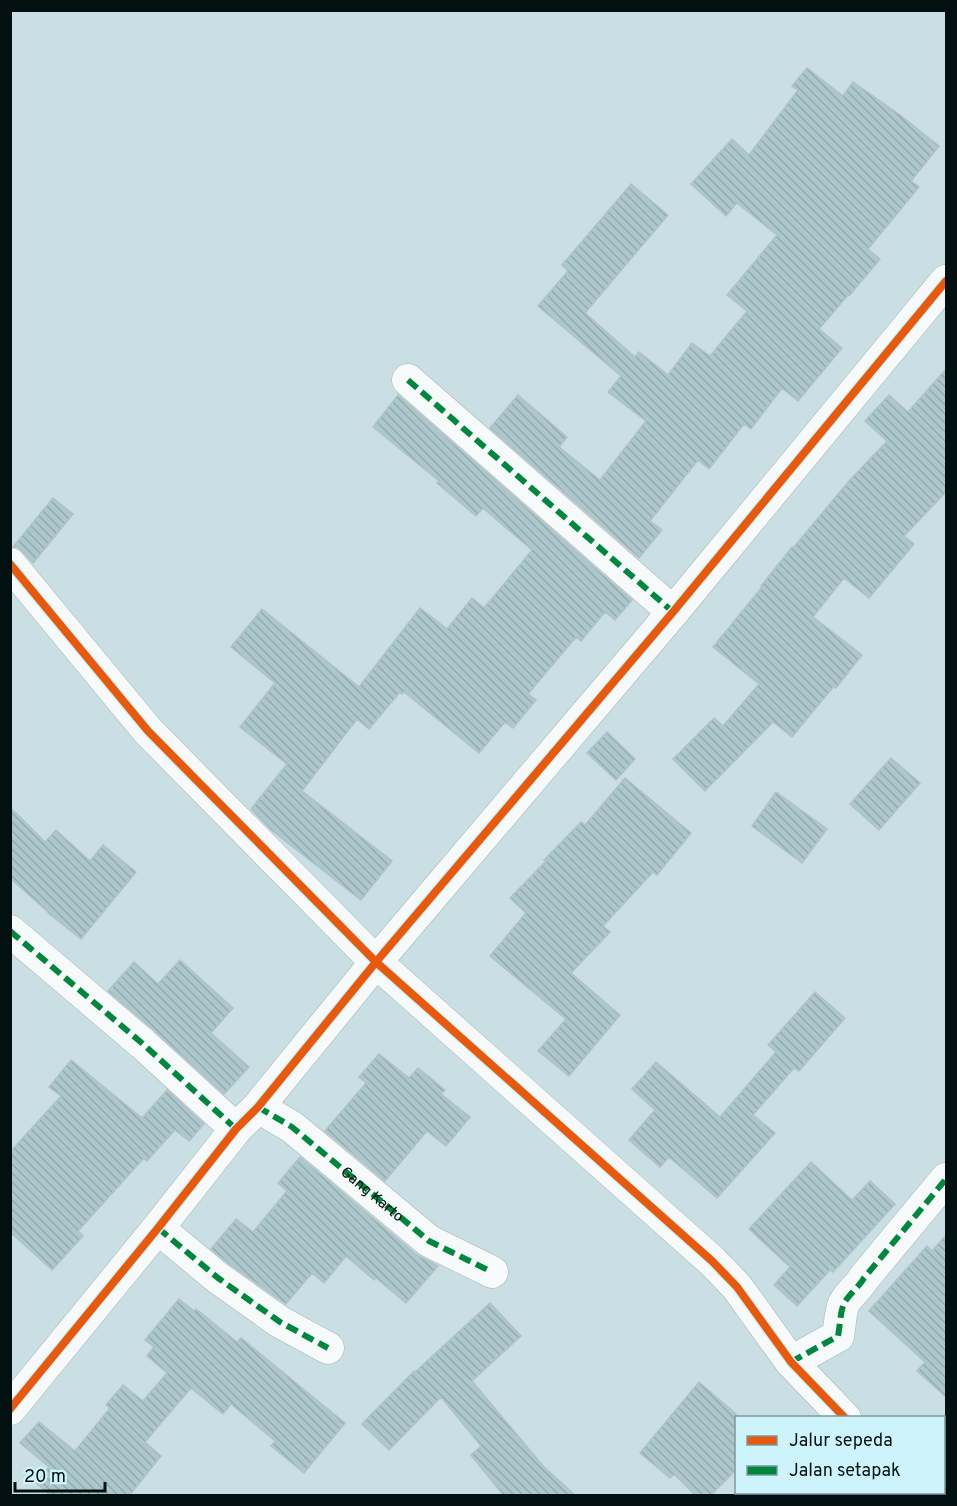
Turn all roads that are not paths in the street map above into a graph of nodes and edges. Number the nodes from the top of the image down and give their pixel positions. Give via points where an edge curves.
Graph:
1 (946, 281) edge
2 (408, 380) dead end
3 (10, 564) edge
4 (673, 612) junction
5 (10, 931) edge
6 (376, 962) junction
7 (258, 1107) junction
8 (236, 1129) junction
9 (946, 1179) edge
10 (158, 1228) junction
11 (492, 1272) dead end
12 (328, 1348) dead end
13 (791, 1362) junction
14 (10, 1410) edge
15 (843, 1416) edge

1 - 4 street
2 - 4 street
3 - 6 street via 148,731
4 - 6 street
5 - 8 street
6 - 7 street
6 - 13 street via 712,1261 737,1287
7 - 8 street
7 - 11 street, Gang Karto via 292,1127 429,1241
8 - 10 street
9 - 13 street via 843,1303 838,1336
10 - 12 street via 280,1322
10 - 14 street
13 - 15 street

